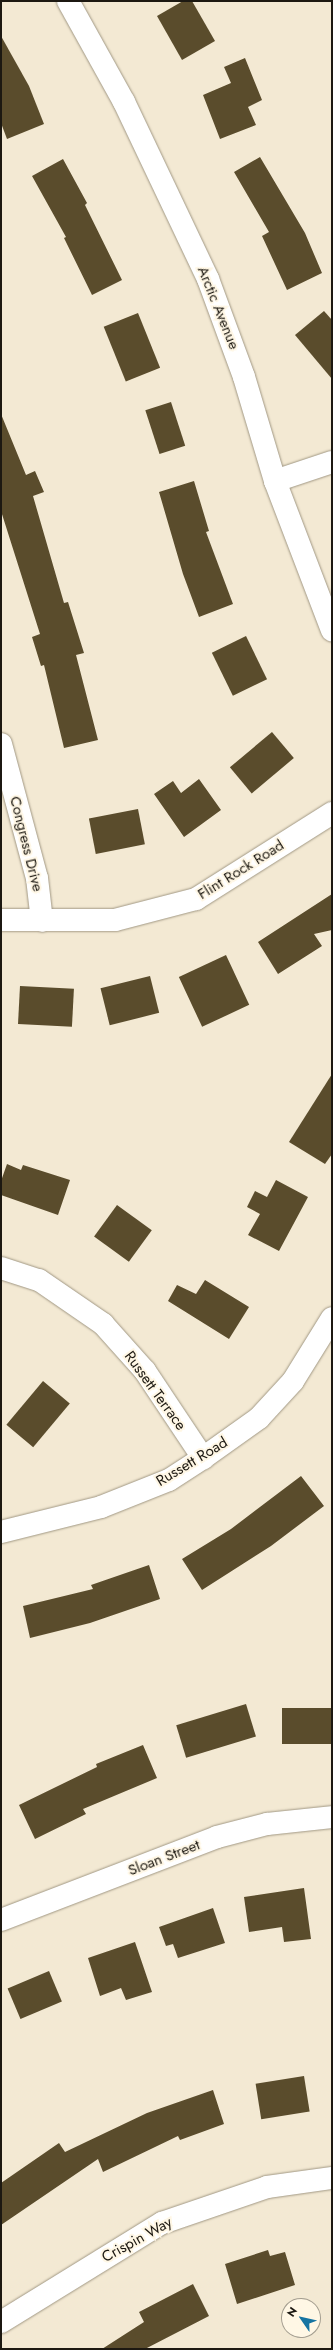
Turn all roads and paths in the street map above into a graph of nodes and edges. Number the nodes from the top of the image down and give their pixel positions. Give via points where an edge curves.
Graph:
1 (68, 1) edge
2 (332, 462) edge
3 (275, 481) junction
4 (332, 630) edge
5 (1, 744) edge
6 (332, 813) edge
7 (1, 920) edge
8 (42, 921) junction
9 (1, 1268) edge
10 (332, 1318) edge
11 (203, 1458) junction
12 (1, 1532) edge
13 (332, 1817) edge
14 (1, 1920) edge
15 (332, 2178) edge
16 (1, 2322) edge

1 - 3 street, Arctic Avenue via 124,102 208,279 244,377
2 - 3 street
3 - 4 street, Arctic Avenue
5 - 8 street, Congress Drive via 37,878
6 - 8 street, Flint Rock Road via 196,899 115,920
7 - 8 street, Flint Rock Road
9 - 11 street, Russett Terrace via 39,1280 104,1324 145,1371
10 - 11 street, Russett Road via 288,1386 259,1418
11 - 12 street, Russett Road via 169,1480 101,1507
13 - 14 street, Sloan Street via 267,1824 217,1837
15 - 16 street, Crispin Way via 267,2187 162,2223

